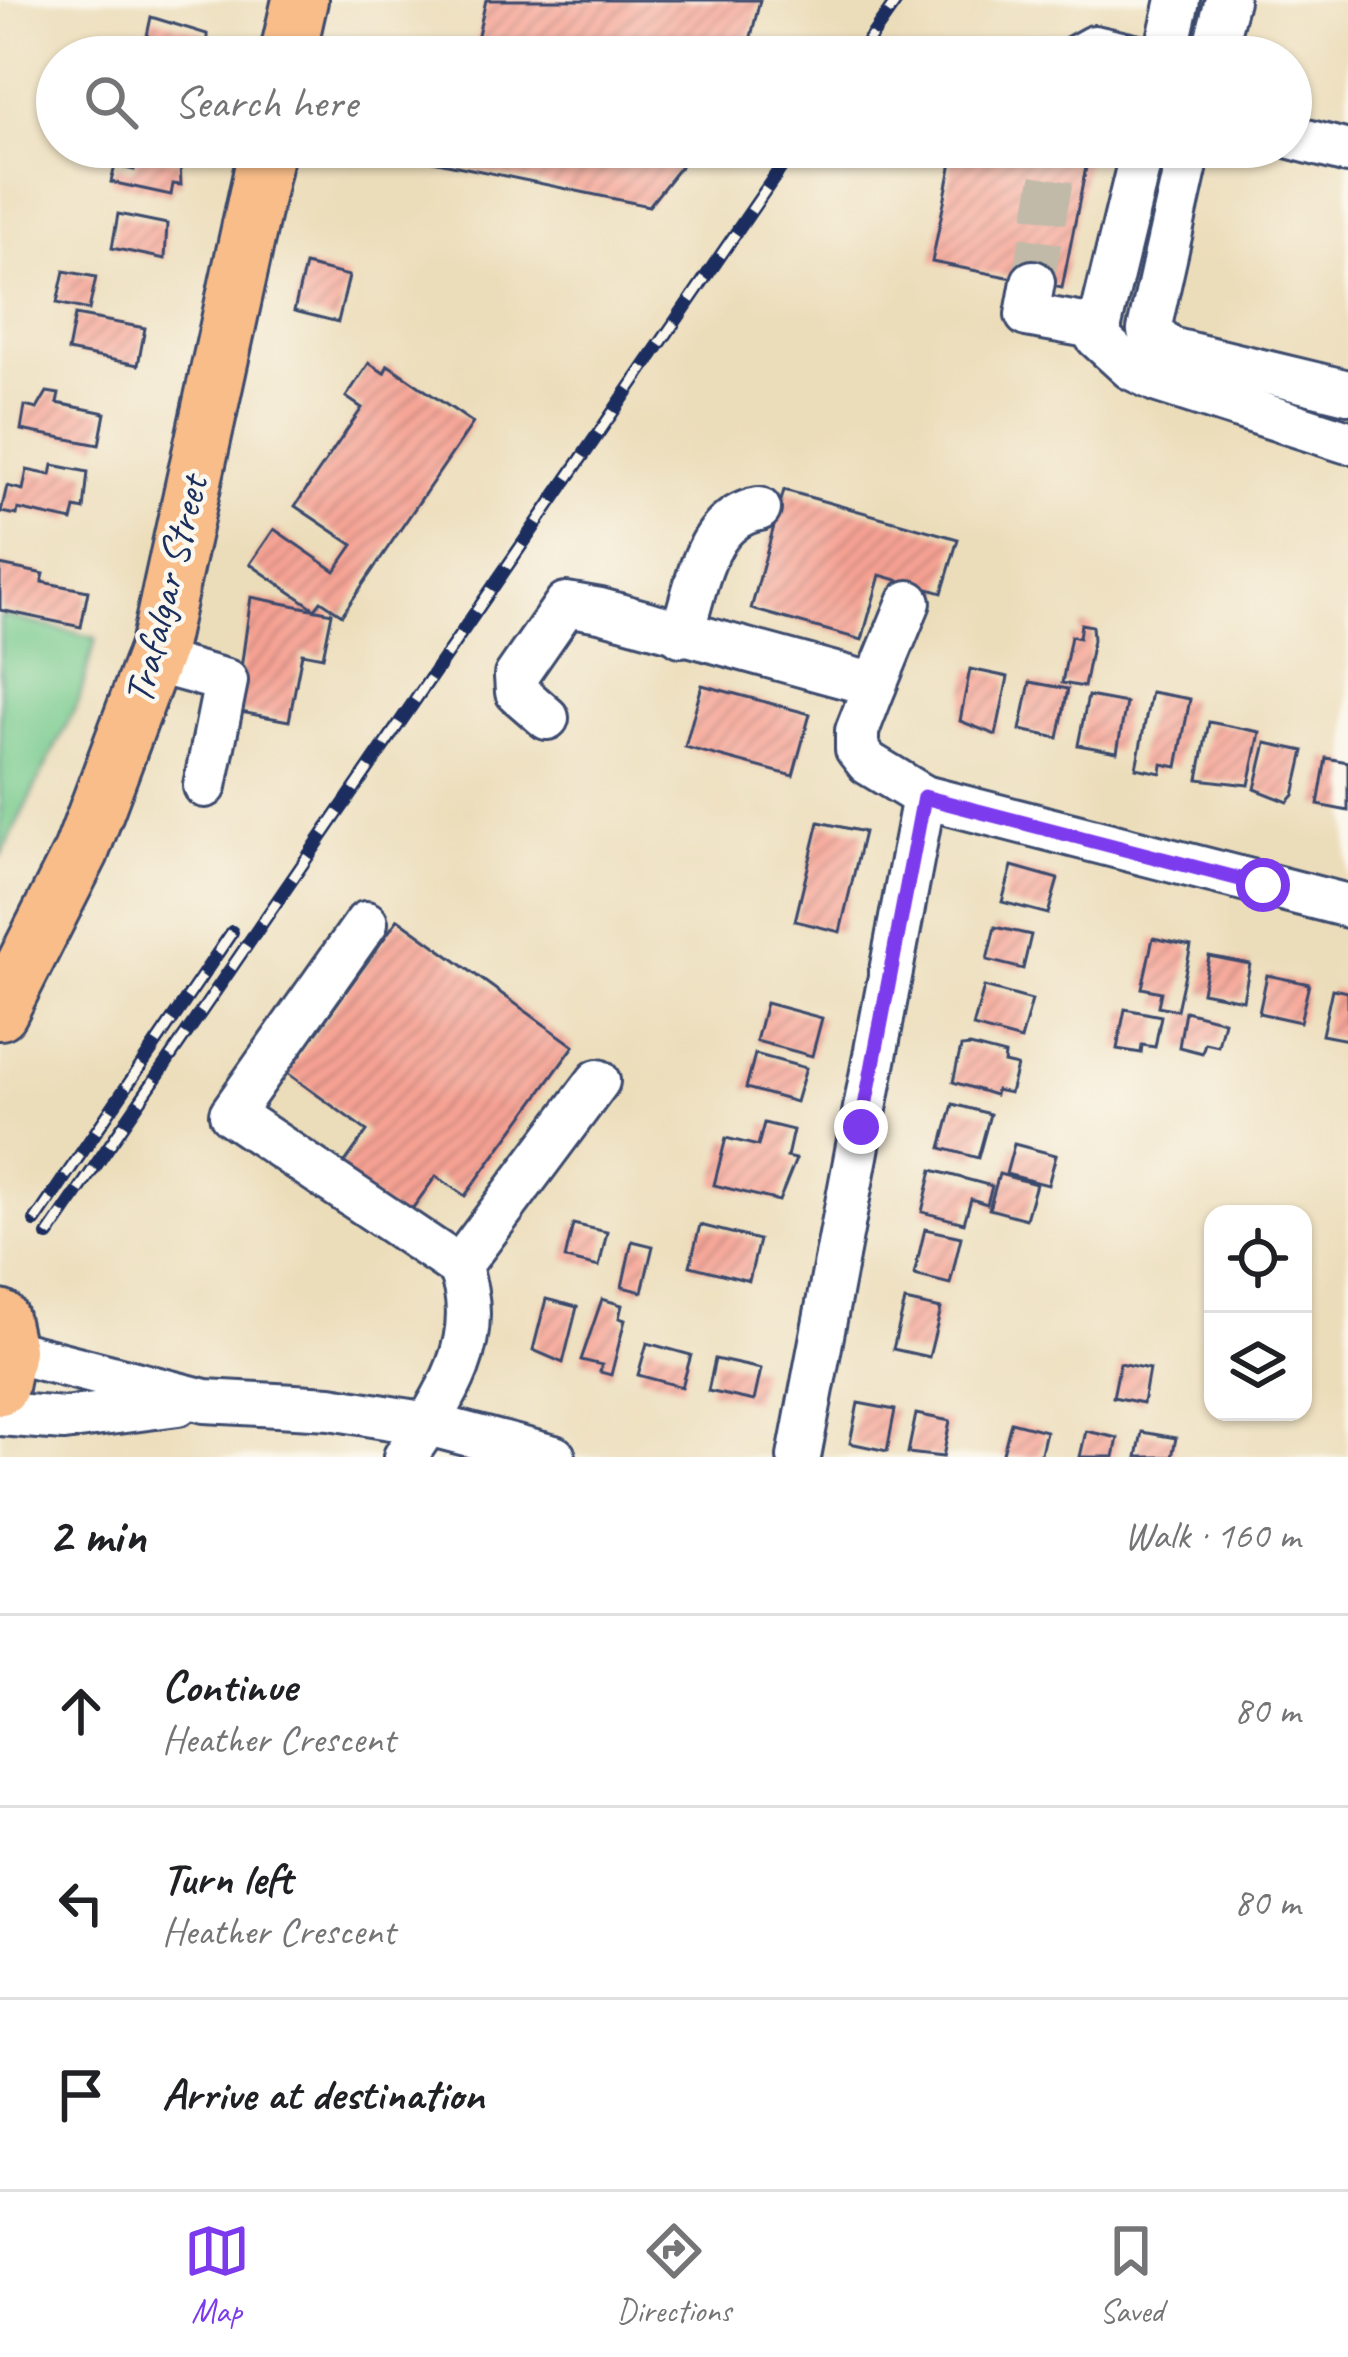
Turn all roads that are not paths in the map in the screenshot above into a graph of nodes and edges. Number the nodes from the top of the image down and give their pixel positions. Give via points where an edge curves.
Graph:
1 (300, 0) edge
2 (1178, 0) edge
3 (1227, 0) edge
4 (292, 36) edge
5 (1170, 36) edge
6 (1218, 36) edge
7 (1312, 143) edge
8 (1348, 152) edge
9 (262, 168) edge
10 (1138, 168) edge
11 (1185, 168) edge
12 (1033, 282) tunnel mouth
13 (1100, 328) junction
14 (1348, 392) edge
15 (1335, 439) edge
16 (1348, 476) edge
17 (759, 509) dead end
18 (909, 602) dead end
19 (681, 634) junction
20 (153, 661) junction
21 (875, 685) junction
22 (547, 718) dead end
23 (205, 786) dead end
24 (924, 797) junction
25 (1348, 906) edge
26 (366, 923) dead end
27 (0, 1012) edge
28 (598, 1081) dead end
29 (459, 1267) junction
30 (2, 1352) edge
31 (205, 1401) junction
32 (0, 1414) edge
33 (416, 1441) edge
34 (554, 1457) edge
35 (799, 1457) edge

1 - 4 main road
2 - 5 street
3 - 6 street
7 - 8 street
9 - 20 main road, Trafalgar Street
10 - 13 street
11 - 14 street via 1149,330 1170,349
12 - 13 street via 1027,315
13 - 15 street via 1097,337 1131,368
15 - 16 street
17 - 19 street via 737,512 719,527
18 - 21 street
19 - 21 street
19 - 22 street via 566,604 516,676 517,692
20 - 23 street via 226,681
20 - 27 main road, Trafalgar Street via 81,852
21 - 24 street via 856,749
24 - 25 street
24 - 35 street
26 - 29 street via 231,1114
28 - 29 street
29 - 33 street via 472,1300 461,1362
30 - 31 street
31 - 32 street via 64,1419
31 - 33 street via 330,1408
33 - 34 street

